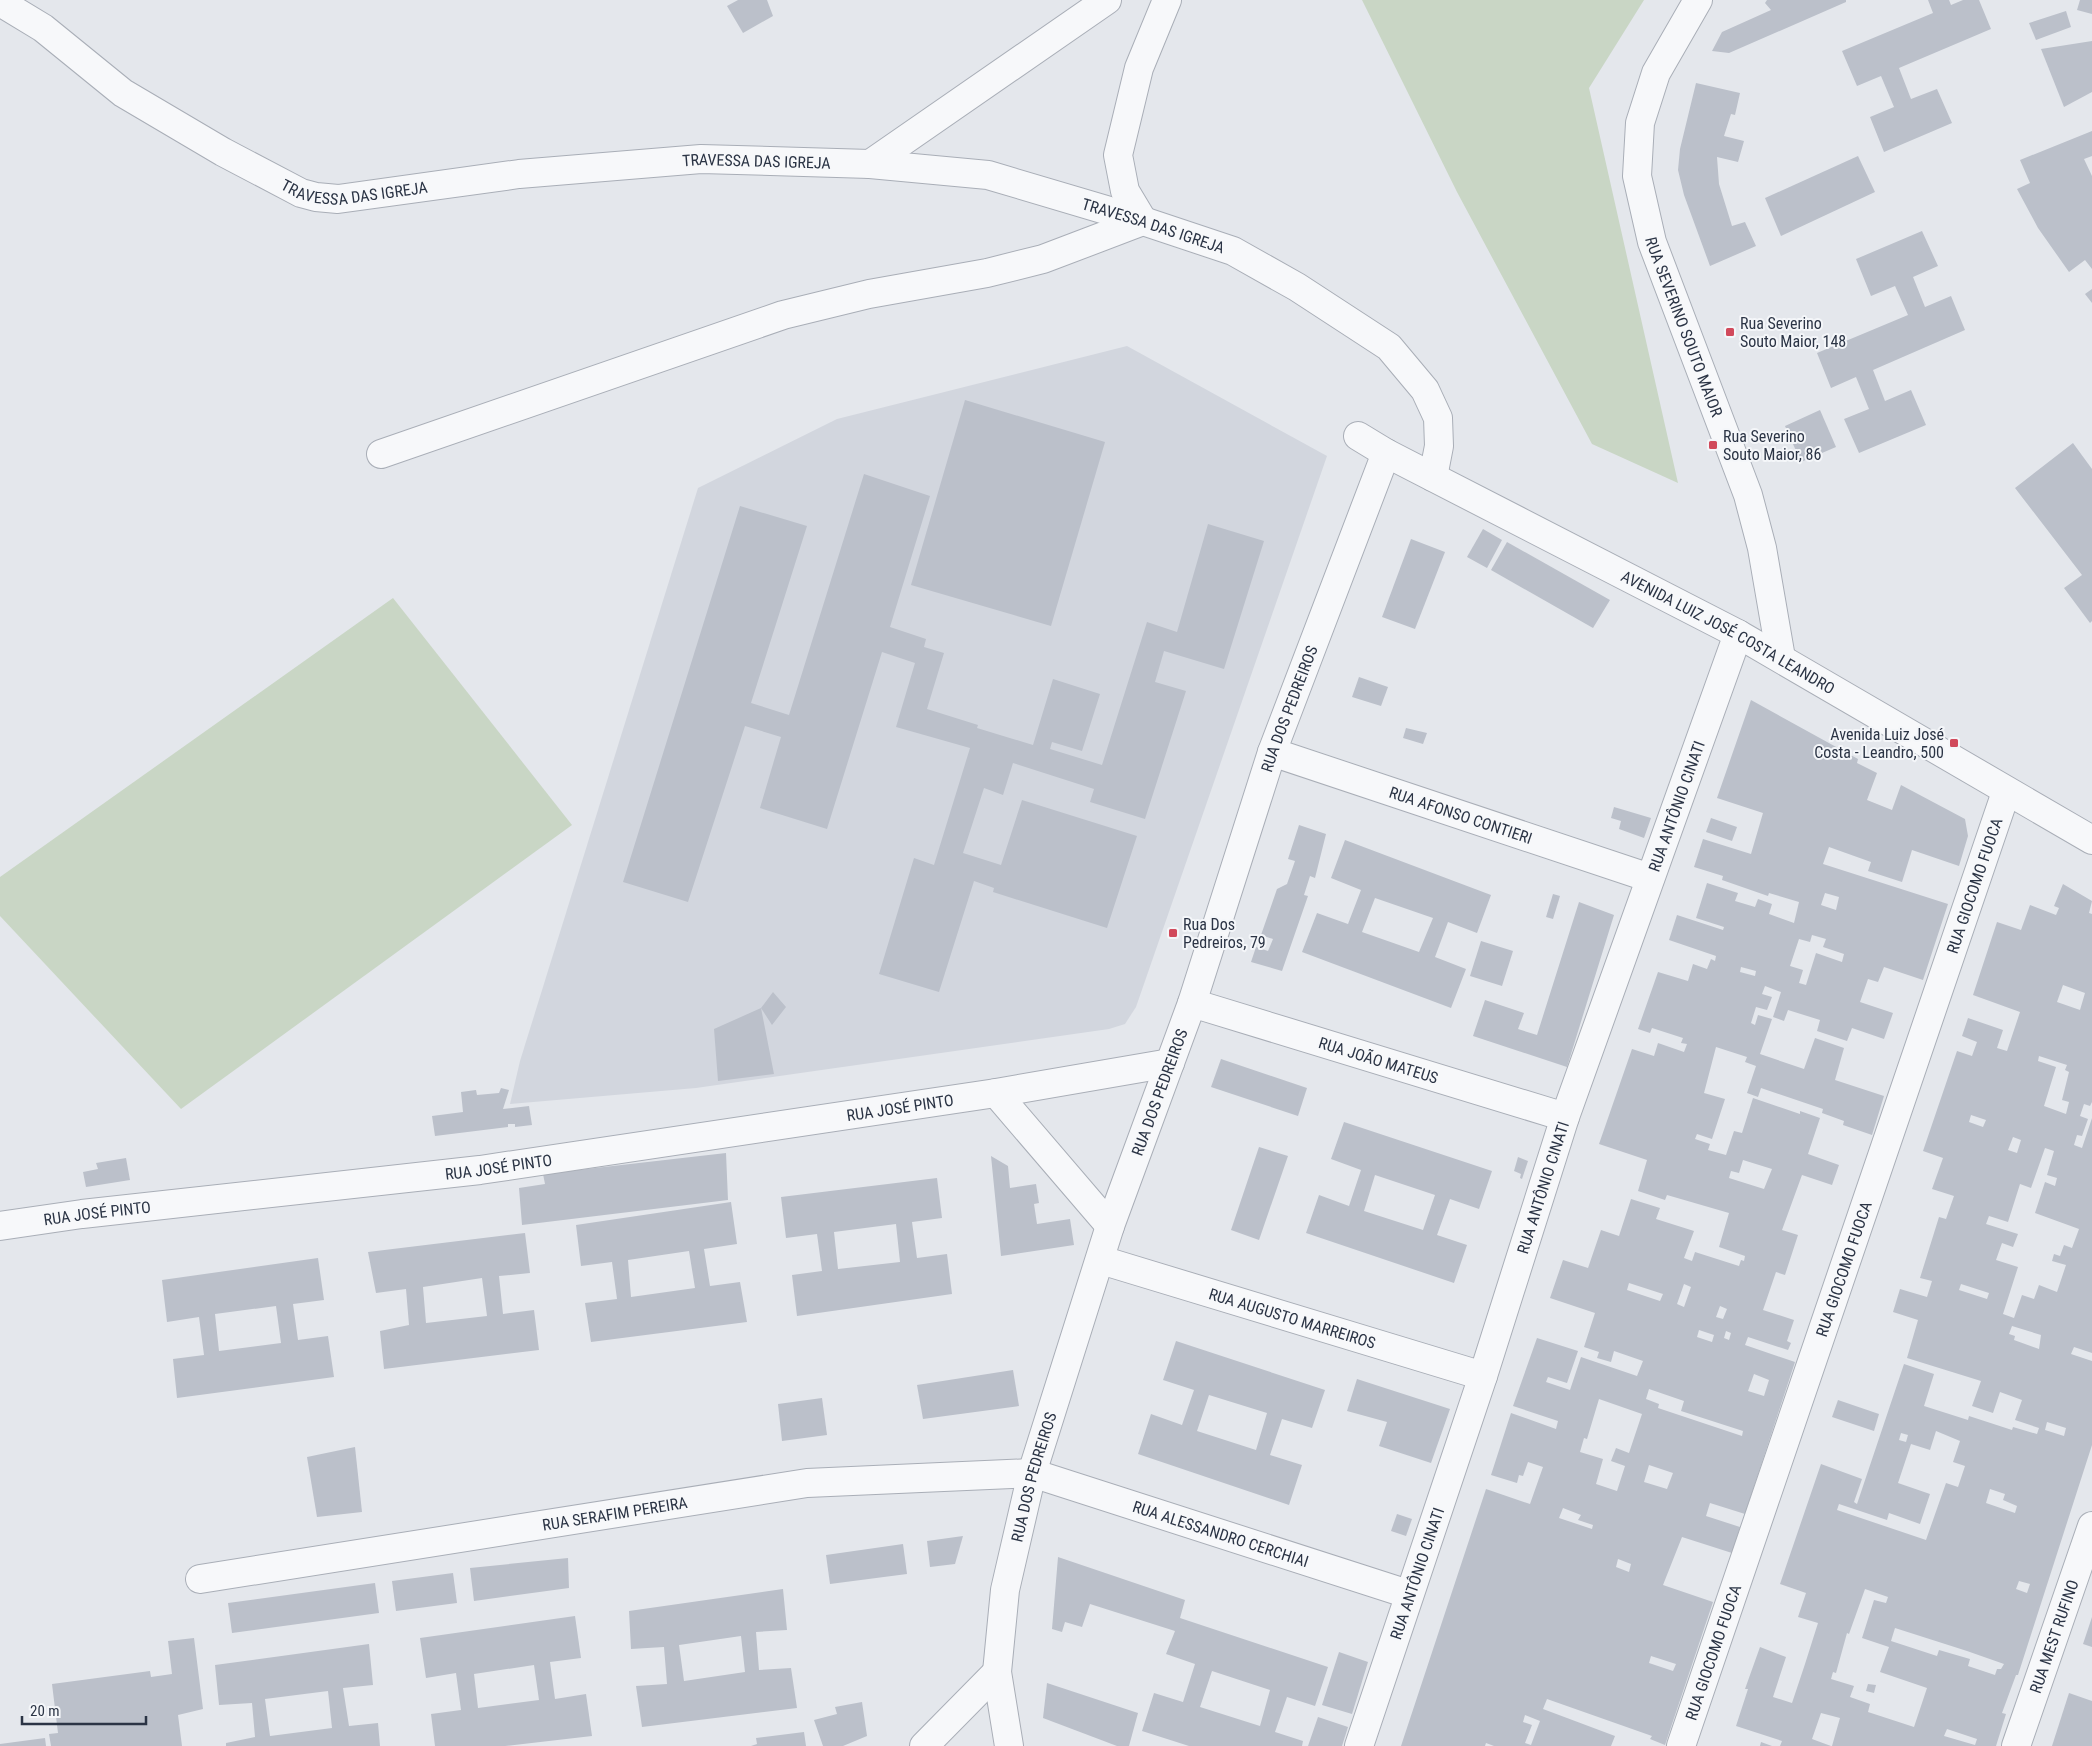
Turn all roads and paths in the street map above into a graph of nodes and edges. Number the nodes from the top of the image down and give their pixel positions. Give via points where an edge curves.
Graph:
1 (1107, 0) edge
2 (1167, 0) edge
3 (1698, 0) edge
4 (3, 3) edge
5 (870, 164) junction
6 (1143, 222) junction
7 (1358, 436) dead end
8 (1386, 453) junction
9 (381, 454) dead end
10 (1434, 477) junction
11 (1738, 634) junction
12 (1781, 658) junction
13 (1272, 752) junction
14 (2006, 792) junction
15 (2092, 840) edge
16 (1650, 878) junction
17 (1192, 1003) junction
18 (1170, 1062) junction
19 (996, 1093) junction
20 (1565, 1118) junction
21 (0, 1226) edge
22 (1110, 1226) junction
23 (1101, 1260) junction
24 (1482, 1376) junction
25 (1032, 1473) junction
26 (2092, 1526) edge
27 (200, 1580) dead end
28 (1408, 1594) junction
29 (997, 1672) junction
30 (924, 1746) edge
31 (1009, 1746) edge
32 (1359, 1746) edge
33 (1681, 1746) edge
34 (2016, 1746) edge

1 - 5 street
2 - 6 street via 1139,68 1118,154 1125,191
3 - 12 street, RUA SEVERINO SOUTO MAIOR via 1656,73 1640,124 1637,176 1652,242 1748,495 1762,548
4 - 5 street, TRAVESSA DAS IGREJA via 43,28 122,93 223,152 301,193 316,197 338,199 519,174 701,159
5 - 6 street, TRAVESSA DAS IGREJA via 988,176
6 - 9 street via 1034,261 783,315
6 - 10 street, TRAVESSA DAS IGREJA via 1233,251 1297,287 1389,347 1425,390 1438,418 1439,446
7 - 8 street, AVENIDA LUIZ JOSÉ COSTA LEANDRO
8 - 10 street, AVENIDA LUIZ JOSÉ COSTA LEANDRO
8 - 13 street, RUA DOS PEDREIROS
10 - 11 street, AVENIDA LUIZ JOSÉ COSTA LEANDRO
11 - 12 street, AVENIDA LUIZ JOSÉ COSTA LEANDRO
11 - 16 street, RUA ANTÔNIO CINATI
12 - 14 street, AVENIDA LUIZ JOSÉ COSTA LEANDRO
13 - 16 street, RUA AFONSO CONTIERI
13 - 17 street, RUA DOS PEDREIROS
14 - 15 street, AVENIDA LUIZ JOSÉ COSTA LEANDRO
14 - 33 street, RUA GIOCOMO FUOCA
16 - 20 street, RUA ANTÔNIO CINATI
17 - 18 street, RUA DOS PEDREIROS
17 - 20 street, RUA JOÃO MATEUS
18 - 19 street, RUA JOSÉ PINTO
18 - 22 street, RUA DOS PEDREIROS
19 - 21 street, RUA JOSÉ PINTO via 480,1170
19 - 22 street
20 - 24 street, RUA ANTÔNIO CINATI
22 - 23 street, RUA DOS PEDREIROS
23 - 24 street, RUA AUGUSTO MARREIROS
23 - 25 street, RUA DOS PEDREIROS
24 - 28 street, RUA ANTÔNIO CINATI
25 - 27 street, RUA SERAFIM PEREIRA via 807,1483
25 - 28 street, RUA ALESSANDRO CERCHIAI
25 - 29 street, RUA DOS PEDREIROS via 1006,1590
26 - 34 street, RUA MEST RUFINO
28 - 32 street, RUA ANTÔNIO CINATI
29 - 30 street
29 - 31 street, RUA DOS PEDREIROS

